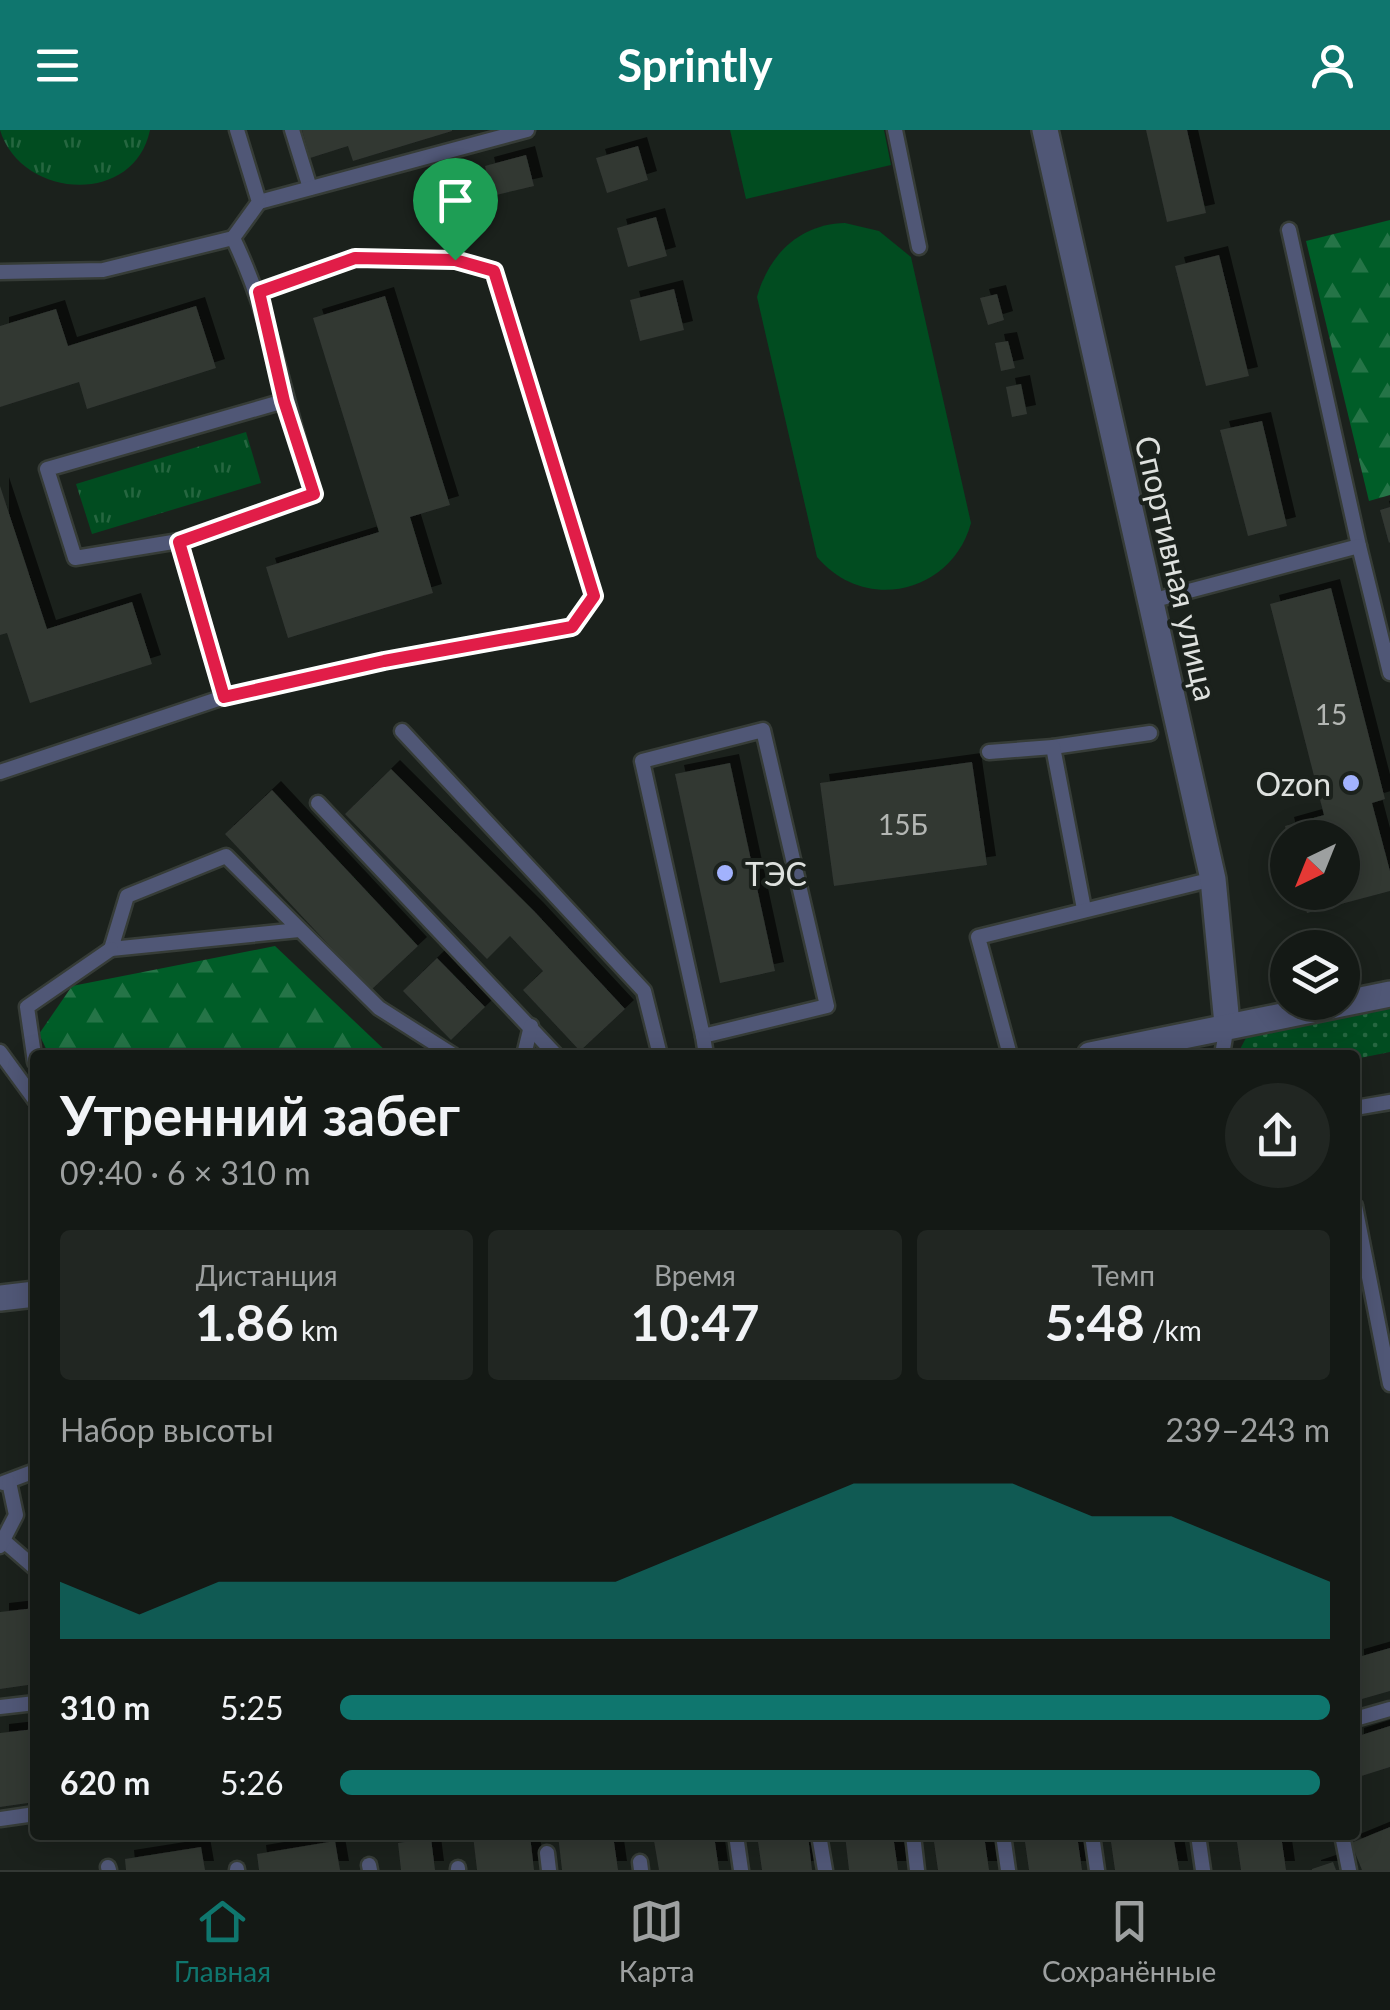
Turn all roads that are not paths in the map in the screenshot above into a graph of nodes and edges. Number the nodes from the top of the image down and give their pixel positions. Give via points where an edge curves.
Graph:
1 (236, 130) edge
2 (292, 130) edge
3 (526, 130) edge
4 (895, 130) edge
5 (1045, 130) edge
6 (310, 188) junction
7 (259, 202) junction
8 (1289, 230) dead end
9 (233, 238) junction
10 (919, 246) dead end
11 (0, 272) edge
12 (259, 292) junction
13 (284, 401) junction
14 (179, 542) junction
15 (1360, 546) junction
16 (1150, 601) junction
17 (1390, 673) edge
18 (224, 697) junction
19 (402, 731) dead end
20 (1150, 733) dead end
21 (1053, 747) junction
22 (989, 752) dead end
23 (0, 772) edge
24 (318, 803) dead end
25 (1213, 879) junction
26 (1084, 909) junction
27 (299, 930) junction
28 (111, 949) junction
29 (1390, 994) edge
30 (1227, 1024) junction
31 (531, 1026) junction
32 (703, 1036) junction
33 (33, 1050) edge
34 (445, 1050) edge
35 (525, 1050) edge
36 (552, 1050) edge
37 (659, 1050) edge
38 (705, 1050) edge
39 (1009, 1050) edge
40 (1112, 1050) edge
41 (1223, 1050) edge
42 (0, 1052) edge
43 (30, 1093) edge
44 (1390, 1102) edge
45 (1360, 1107) edge
46 (1360, 1231) edge
47 (30, 1295) edge
48 (0, 1298) edge
49 (1390, 1384) edge
50 (30, 1473) edge
51 (4, 1482) edge
52 (2, 1544) edge
53 (30, 1564) edge
54 (30, 1704) edge
55 (0, 1707) edge
56 (1390, 1709) edge
57 (1360, 1717) edge
58 (30, 1815) edge
59 (0, 1819) edge
60 (737, 1840) edge
61 (821, 1840) edge
62 (914, 1840) edge
63 (1004, 1840) edge
64 (1093, 1840) edge
65 (1199, 1840) edge
66 (1343, 1840) edge
67 (547, 1853) dead end
68 (549, 1870) edge
69 (741, 1870) edge
70 (824, 1870) edge
71 (918, 1870) edge
72 (1008, 1870) edge
73 (1097, 1870) edge
74 (1203, 1870) edge
75 (1349, 1870) edge

1 - 7 lane
2 - 6 lane
3 - 6 lane
4 - 10 lane
5 - 16 street, Спортивная улица
6 - 7 lane
7 - 9 lane
8 - 15 lane
9 - 11 lane via 103,270
9 - 12 lane
12 - 13 lane
12 - 18 lane via 355,258 455,260 494,271 594,596 572,627
13 - 14 lane via 314,494
13 - 14 lane via 47,469 75,558
14 - 18 lane
15 - 16 lane
15 - 17 lane
16 - 25 street, Спортивная улица
18 - 23 lane
19 - 37 lane via 644,991
20 - 21 lane
21 - 22 lane
21 - 26 lane
24 - 31 lane
25 - 26 lane
25 - 30 street, Спортивная улица
26 - 39 lane via 978,937
27 - 28 lane
27 - 28 lane via 226,856 127,896
27 - 34 lane via 379,1008
28 - 33 lane via 26,1006
29 - 30 street
30 - 40 street
30 - 41 lane
31 - 35 lane
31 - 36 lane
32 - 32 lane via 827,1006 764,730 642,761
32 - 38 lane
42 - 43 lane
44 - 45 lane
46 - 49 lane
47 - 48 street
50 - 51 lane
51 - 52 lane via 16,1515
52 - 53 lane
54 - 55 lane
56 - 57 lane
58 - 59 lane
60 - 69 lane
61 - 70 lane
62 - 71 lane
63 - 72 lane
64 - 73 lane
65 - 74 lane
66 - 75 lane
67 - 68 lane

